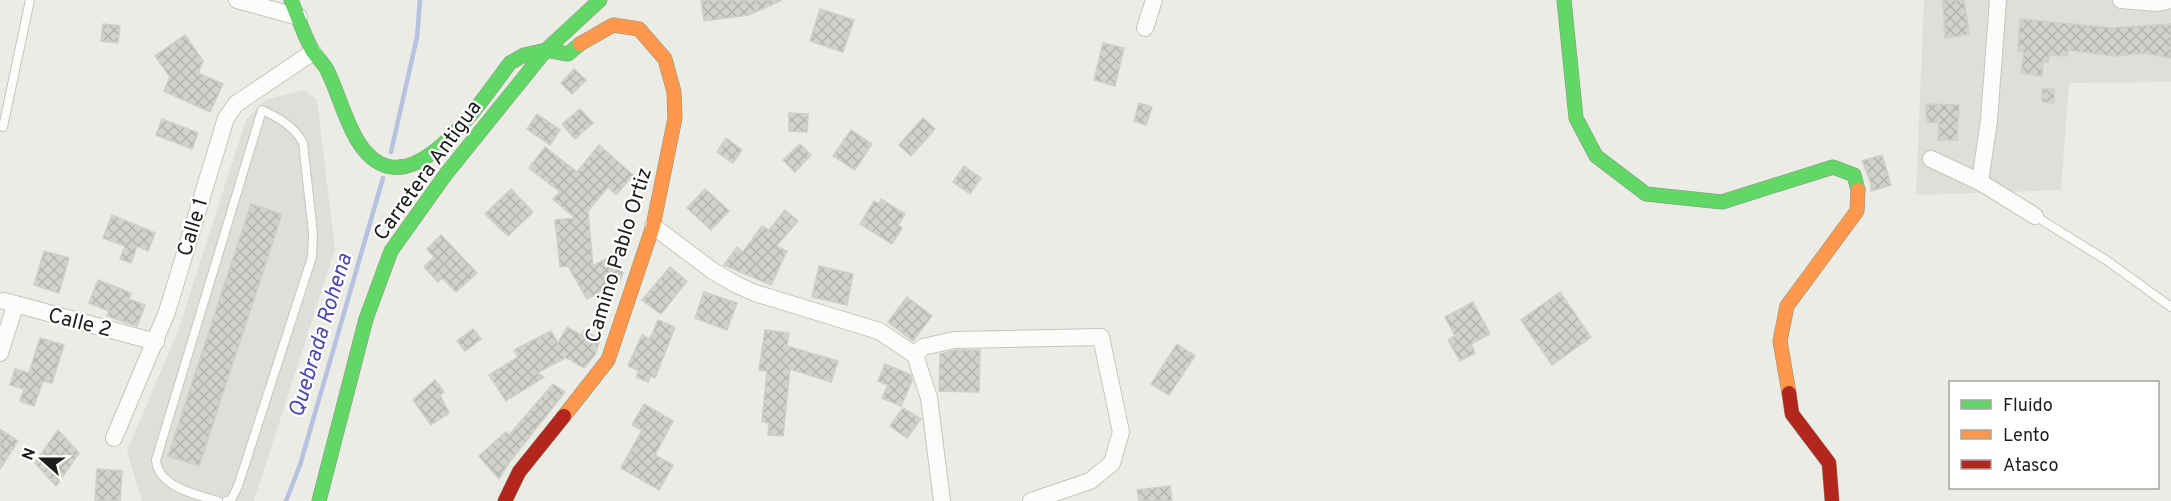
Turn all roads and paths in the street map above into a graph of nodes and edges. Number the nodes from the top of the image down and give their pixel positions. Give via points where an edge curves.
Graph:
1 (30, 0) edge
2 (237, 0) edge
3 (291, 0) edge
4 (600, 0) edge
5 (1154, 0) edge
6 (1564, 0) edge
7 (1998, 0) edge
8 (2121, 0) edge
9 (2171, 0) edge
10 (298, 17) junction
11 (1145, 28) dead end
12 (546, 50) junction
13 (313, 52) junction
14 (252, 95) junction
15 (262, 110) junction
16 (3, 127) dead end
17 (1931, 159) dead end
18 (1980, 182) junction
19 (2035, 216) joint
20 (653, 226) junction
21 (2171, 307) edge
22 (156, 342) junction
23 (0, 353) edge
24 (915, 355) junction
25 (114, 438) dead end
26 (218, 501) edge
27 (227, 501) edge
28 (318, 501) edge
29 (506, 501) edge
30 (942, 501) edge
31 (1031, 501) edge
32 (1832, 501) edge

1 - 16 lane
2 - 10 street
3 - 10 street
4 - 12 street, Carretera Antigua
5 - 11 street
6 - 32 street via 1576,118 1596,156 1646,194 1722,202 1833,167 1854,175 1857,211 1786,306 1780,341 1791,414 1828,464
7 - 18 street
8 - 9 street
10 - 13 street
12 - 13 street via 510,63 449,141 423,160 397,168 374,160 359,143 327,69
12 - 20 street, Camino Pablo Ortiz via 568,54 585,39 613,25 639,28 665,59 674,93 675,118
12 - 28 street, Carretera Antigua via 457,158 407,225 388,258 351,372
13 - 14 street, Calle 1
14 - 15 lane
14 - 22 street, Calle 1 via 236,104 226,118
15 - 26 lane via 156,460 163,477 188,493
15 - 27 lane via 286,123 303,143 312,257 238,486
17 - 18 street
18 - 19 street
19 - 21 lane
20 - 24 street via 735,284 879,331
20 - 29 street, Camino Pablo Ortiz via 608,360 519,472
22 - 23 street, Calle 2 via 10,303
22 - 25 street, Calle 1
24 - 30 street via 929,398
24 - 31 street via 923,347 954,340 1101,337 1121,432 1112,463 1090,480

